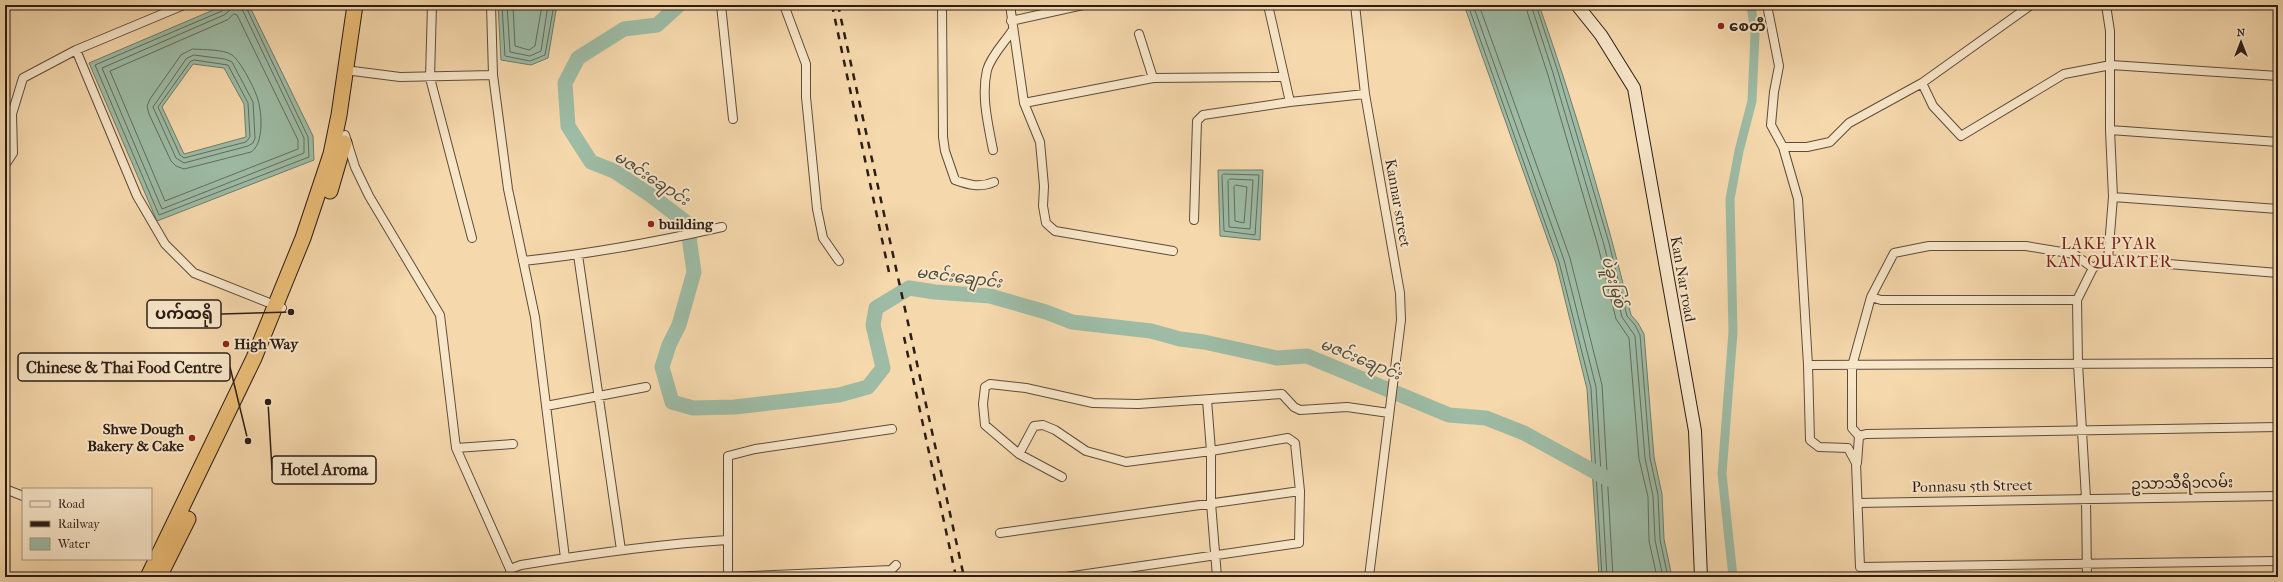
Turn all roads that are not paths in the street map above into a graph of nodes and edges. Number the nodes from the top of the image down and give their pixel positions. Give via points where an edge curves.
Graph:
1 (184, 5) edge
2 (355, 5) edge
3 (364, 5) edge
4 (432, 5) edge
5 (491, 5) edge
6 (721, 5) edge
7 (784, 5) edge
8 (942, 5) edge
9 (1010, 5) edge
10 (1083, 5) edge
11 (1268, 5) edge
12 (1355, 5) edge
13 (1577, 5) edge
14 (1767, 5) edge
15 (2031, 5) edge
16 (2106, 5) edge
17 (1010, 21) junction
18 (1012, 31) junction
19 (1139, 34) dead end
20 (76, 50) junction
21 (2111, 65) junction
22 (350, 71) junction
23 (493, 75) junction
24 (2278, 76) edge
25 (1283, 77) junction
26 (430, 78) junction
27 (1153, 78) junction
28 (1922, 84) junction
29 (1365, 94) junction
30 (1290, 102) junction
31 (1024, 103) junction
32 (733, 119) dead end
33 (2110, 130) junction
34 (346, 134) junction
35 (2278, 142) edge
36 (1783, 147) junction
37 (993, 150) dead end
38 (5, 165) edge
39 (994, 182) dead end
40 (2113, 197) junction
41 (2278, 209) edge
42 (1194, 220) dead end
43 (722, 227) dead end
44 (472, 238) dead end
45 (1173, 251) dead end
46 (578, 255) junction
47 (2108, 259) junction
48 (523, 261) junction
49 (839, 261) dead end
50 (2093, 268) junction
51 (2278, 273) edge
52 (1871, 297) junction
53 (2077, 300) junction
54 (278, 306) junction
55 (2278, 363) edge
56 (2078, 364) junction
57 (1808, 365) junction
58 (1852, 366) junction
59 (646, 387) dead end
60 (598, 397) junction
61 (1207, 400) junction
62 (546, 406) junction
63 (1389, 409) junction
64 (2278, 427) edge
65 (892, 429) dead end
66 (2083, 431) junction
67 (1859, 436) junction
68 (513, 444) dead end
69 (456, 448) junction
70 (1211, 451) junction
71 (1019, 454) junction
72 (1856, 464) junction
73 (1062, 477) dead end
74 (5, 489) edge
75 (1300, 491) junction
76 (22, 496) edge
77 (2278, 496) edge
78 (2086, 498) junction
79 (1859, 502) junction
80 (1211, 503) junction
81 (1000, 533) dead end
82 (727, 540) junction
83 (161, 550) edge
84 (621, 550) junction
85 (1216, 554) junction
86 (565, 558) junction
87 (2278, 561) edge
88 (2086, 564) junction
89 (896, 565) dead end
90 (511, 573) edge
91 (148, 577) edge
92 (159, 577) edge
93 (1066, 577) edge
94 (1218, 577) edge
95 (1369, 577) edge
96 (1700, 577) edge
97 (2087, 577) edge

1 - 20 street
2 - 22 highway
3 - 22 highway
4 - 26 street
5 - 23 street
6 - 32 street
7 - 49 street via 806,64 806,97 817,209 823,238
8 - 39 street via 941,91 945,151 955,180 969,186
9 - 17 street
10 - 17 street
11 - 25 street
12 - 29 street, Kannar street
13 - 96 street, Kan Nar road via 1601,35 1634,88 1695,431
14 - 36 street via 1779,66 1771,125
15 - 28 street
16 - 21 street
17 - 18 street
18 - 31 street
18 - 37 street via 987,70 986,113
19 - 27 street
20 - 38 street via 23,78 12,114 14,153
20 - 54 street via 137,196 165,244 194,273
21 - 24 street
21 - 28 street via 2064,74 1961,136 1933,106
21 - 33 street
22 - 26 street
22 - 34 highway
22 - 54 highway via 331,154
23 - 26 street
23 - 48 street via 508,189
25 - 27 street
25 - 30 street
26 - 44 street
27 - 31 street
28 - 36 street via 1849,123 1830,142 1807,147
29 - 30 street
29 - 63 street, Kannar street via 1400,293 1402,320
30 - 42 street via 1203,115 1197,121
31 - 45 street via 1040,142 1046,223 1055,231
33 - 35 street
33 - 40 street
34 - 54 highway via 339,166 330,190
34 - 69 street via 355,167 369,196 440,315
36 - 57 street via 1798,199
40 - 41 street
40 - 47 street
43 - 46 street via 652,243
46 - 48 street
46 - 60 street
47 - 50 street
47 - 51 street
48 - 62 street via 535,317
50 - 52 street via 2074,254 2026,246 1929,246 1894,253
50 - 53 street
52 - 53 street via 1881,300
52 - 58 street
53 - 56 street
54 - 83 highway via 263,364
55 - 56 street
56 - 58 street
56 - 66 street
57 - 58 street
57 - 72 street via 1810,440 1819,447 1848,448
58 - 67 street via 1852,428
59 - 60 street
60 - 62 street
60 - 84 street
61 - 63 street via 1282,394 1300,410 1347,407
61 - 70 street
61 - 71 street via 1138,404 1093,403 1026,388 990,384 984,387 985,425
62 - 86 street
63 - 95 street, Kannar street
64 - 66 street
65 - 82 street via 755,449 728,456
66 - 67 street
66 - 78 street
67 - 72 street
68 - 69 street
69 - 90 street
70 - 71 street via 1126,462 1086,451 1043,425 1034,426
70 - 75 street via 1288,438 1295,443
70 - 80 street
71 - 73 street
72 - 79 street
74 - 76 street
75 - 80 street
75 - 85 street via 1299,543
77 - 78 street, ဥသာသီရိ၁လမ်း
78 - 79 street, Ponnasu 5th Street
78 - 88 street
79 - 88 street via 1860,567
80 - 81 street
80 - 85 street
82 - 84 street
82 - 89 street via 728,577 891,570
83 - 91 highway
83 - 92 highway
84 - 86 street
85 - 93 street
85 - 94 street
86 - 90 street
87 - 88 street
88 - 97 street

